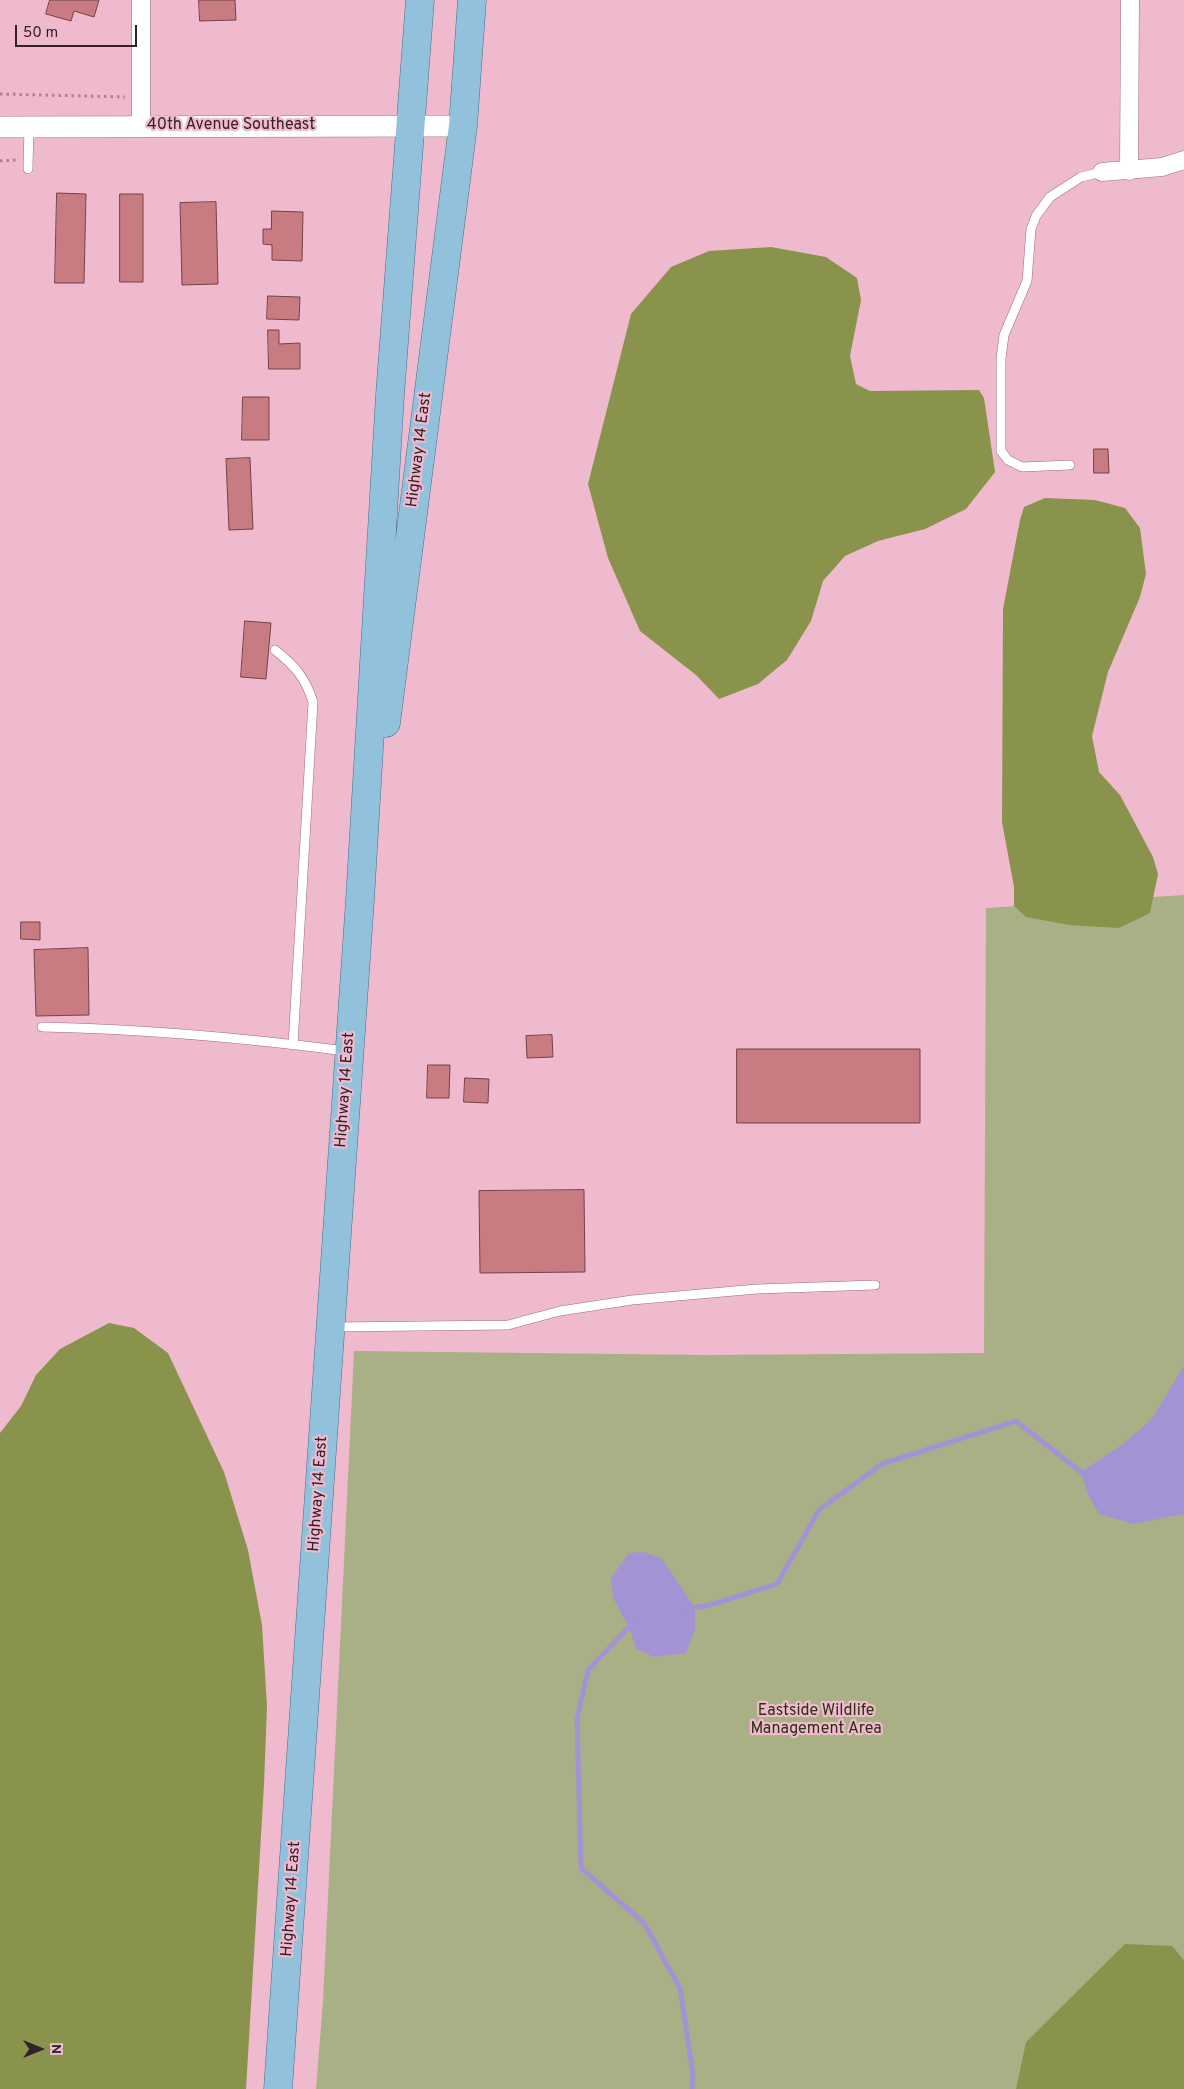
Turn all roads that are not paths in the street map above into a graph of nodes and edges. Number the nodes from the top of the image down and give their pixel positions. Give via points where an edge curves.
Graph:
1 (141, 0) edge
2 (420, 0) edge
3 (472, 0) edge
4 (1130, 0) edge
5 (410, 125) junction
6 (29, 126) junction
7 (141, 126) junction
8 (463, 126) junction
9 (0, 127) edge
10 (1184, 160) edge
11 (28, 169) dead end
12 (1129, 171) junction
13 (1102, 172) joint
14 (1070, 465) dead end
15 (275, 650) dead end
16 (360, 900) junction
17 (42, 1027) dead end
18 (293, 1044) junction
19 (349, 1052) junction
20 (875, 1285) dead end
21 (331, 1327) junction
22 (278, 2089) edge

1 - 7 street
2 - 5 main road, Highway 14 East
3 - 8 main road, Highway 14 East
4 - 12 street
5 - 7 street, 40th Avenue Southeast
5 - 8 street, 40th Avenue Southeast
5 - 16 main road, Highway 14 East via 375,616
6 - 7 street, 40th Avenue Southeast
6 - 9 street, 40th Avenue Southeast
6 - 11 lane
8 - 16 main road, Highway 14 East via 381,765
10 - 12 street via 1162,167
12 - 13 street
13 - 14 lane via 1081,177 1066,186 1050,197 1036,216 1031,229 1027,281 1004,335 1001,359 1001,451 1008,460 1022,467
15 - 18 lane via 293,665 307,684 314,702
16 - 19 main road, Highway 14 East
17 - 18 lane via 123,1029
18 - 19 lane
19 - 21 main road, Highway 14 East
20 - 21 lane via 757,1289 632,1300 560,1311 508,1325
21 - 22 main road, Highway 14 East

